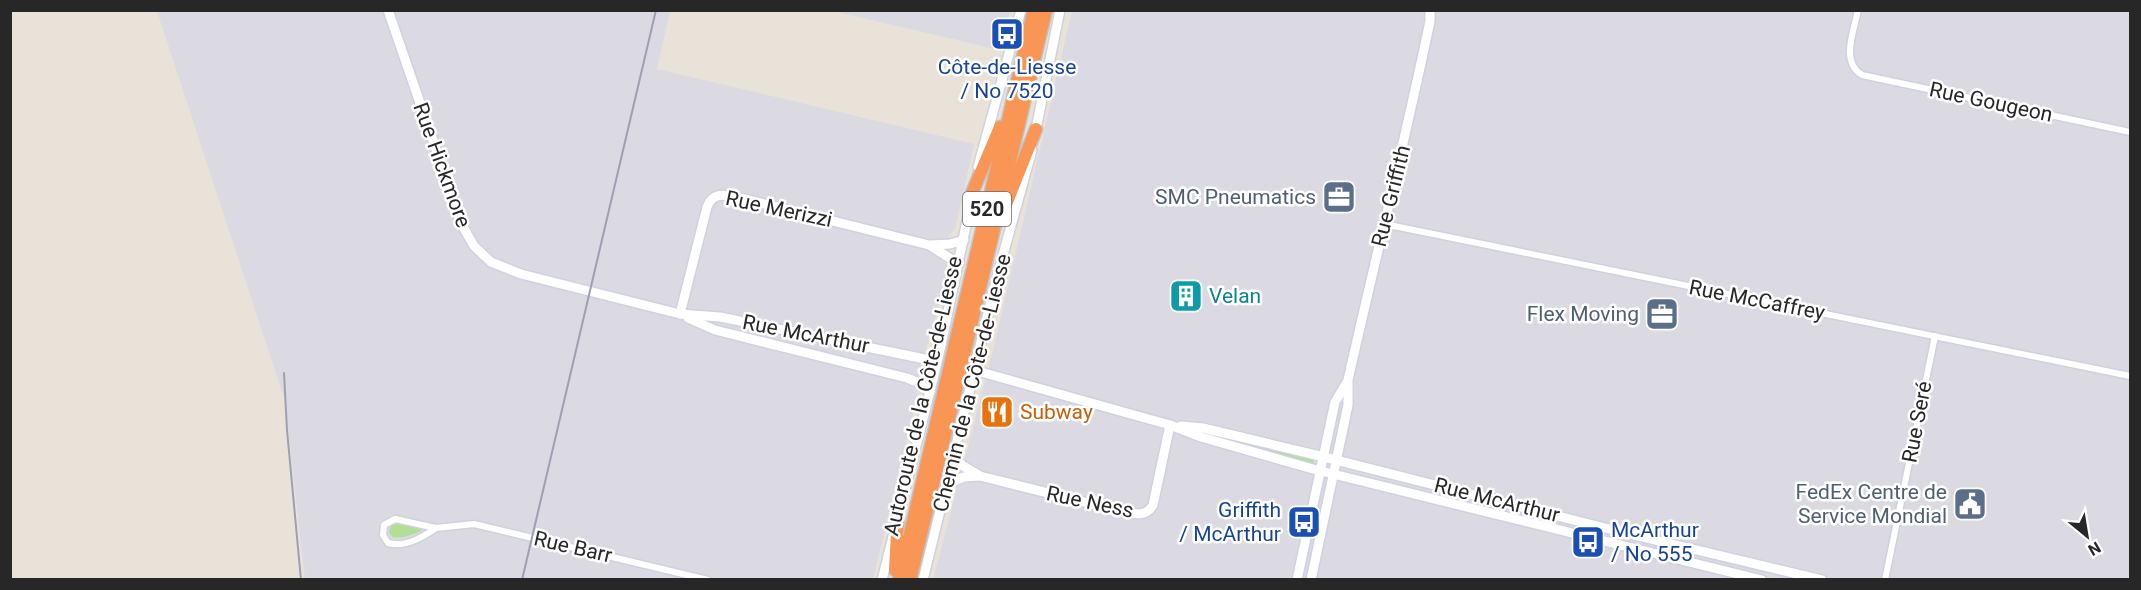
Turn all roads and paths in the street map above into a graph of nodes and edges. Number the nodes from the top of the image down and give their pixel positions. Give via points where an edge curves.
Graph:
1 (388, 10) edge
2 (1021, 10) edge
3 (1034, 10) edge
4 (1046, 10) edge
5 (1060, 10) edge
6 (1430, 10) edge
7 (1858, 10) edge
8 (1021, 70) junction
9 (1036, 129) junction
10 (2130, 132) edge
11 (972, 193) junction
12 (1384, 224) junction
13 (964, 240) junction
14 (929, 245) junction
15 (989, 251) junction
16 (959, 264) junction
17 (680, 314) junction
18 (1935, 336) junction
19 (960, 350) junction
20 (930, 360) dead end
21 (981, 372) dead end
22 (2130, 376) edge
23 (1348, 380) junction
24 (951, 384) junction
25 (930, 392) junction
26 (1170, 425) junction
27 (953, 456) junction
28 (1323, 456) junction
29 (1336, 460) junction
30 (1320, 471) junction
31 (1334, 474) junction
32 (980, 476) junction
33 (946, 484) junction
34 (898, 514) junction
35 (436, 528) junction
36 (708, 579) edge
37 (882, 579) edge
38 (897, 579) edge
39 (910, 579) edge
40 (924, 579) edge
41 (1297, 579) edge
42 (1311, 579) edge
43 (1762, 579) edge
44 (1822, 579) edge
45 (1885, 579) edge

1 - 17 street, Rue Hickmore via 462,225 478,251 511,271
2 - 11 street, Chemin de la Côte-de-Liesse
3 - 8 highway, Autoroute de la Côte-de-Liesse / 520
4 - 15 highway, Autoroute de la Côte-de-Liesse / 520
5 - 9 street, Chemin de la Côte-de-Liesse
6 - 12 street, Rue Griffith via 1406,137
7 - 10 street, Rue Gougeon via 1850,60 1853,68 1865,76
8 - 11 highway
8 - 19 highway, Autoroute de la Côte-de-Liesse / 520
9 - 15 highway
9 - 27 street, Chemin de la Côte-de-Liesse, bridge
11 - 13 street, Chemin de la Côte-de-Liesse
12 - 18 street, Rue McCaffrey
12 - 23 street, Rue Griffith
13 - 14 street, Rue Merizzi
13 - 16 street, Chemin de la Côte-de-Liesse
14 - 16 street, Rue Merizzi
14 - 17 street, Rue Merizzi via 716,195 707,207
15 - 19 highway, Autoroute de la Côte-de-Liesse / 520
16 - 25 street, Chemin de la Côte-de-Liesse, bridge
17 - 20 street, Rue McArthur via 720,317
17 - 25 street via 715,330 907,378
18 - 22 street, Rue McCaffrey
18 - 45 street, Rue Seré
19 - 24 highway, Autoroute de la Côte-de-Liesse / 520, bridge
21 - 26 street, Rue McArthur
23 - 28 street, Rue Griffith via 1335,402
23 - 29 street, Rue Griffith via 1348,405
24 - 38 highway, Autoroute de la Côte-de-Liesse / 520
24 - 39 highway, Autoroute de la Côte-de-Liesse / 520
25 - 34 street, Chemin de la Côte-de-Liesse
26 - 28 street, Rue McArthur via 1203,428
26 - 30 street, Rue McArthur
26 - 32 street, Rue Ness via 1153,505 1143,514
27 - 32 street, Rue Ness
27 - 33 street, Chemin de la Côte-de-Liesse
28 - 29 street, Rue McArthur
28 - 30 street, Rue Griffith
29 - 31 street, Rue Griffith
29 - 44 street, Rue McArthur
30 - 31 street, Rue McArthur
30 - 41 street, Rue Griffith
31 - 42 street, Rue Griffith
31 - 43 street, Rue McArthur
32 - 33 street, Rue Ness
33 - 40 street, Chemin de la Côte-de-Liesse
34 - 37 street, Chemin de la Côte-de-Liesse
34 - 38 highway
35 - 35 street, Rue Barr via 395,519 386,523 383,535 388,543 396,545 425,536
35 - 36 street, Rue Barr via 487,526

